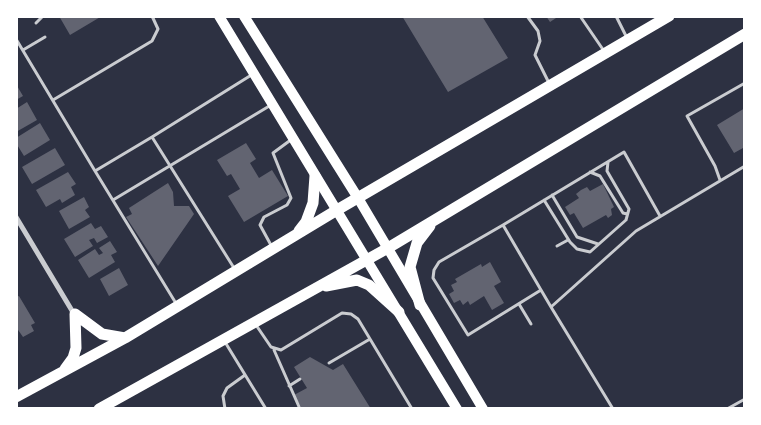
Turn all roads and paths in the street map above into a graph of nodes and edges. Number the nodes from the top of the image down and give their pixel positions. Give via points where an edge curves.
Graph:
1 (43, 16) edge
2 (152, 16) edge
3 (219, 16) edge
4 (244, 16) edge
5 (527, 16) edge
6 (580, 16) edge
7 (616, 16) edge
8 (669, 16) edge
9 (36, 23) dead end
10 (745, 34) edge
11 (45, 37) dead end
12 (16, 39) edge
13 (628, 40) junction
14 (23, 50) junction
15 (606, 53) junction
16 (254, 73) junction
17 (745, 83) edge
18 (550, 85) junction
19 (53, 100) junction
20 (272, 104) junction
21 (152, 137) junction
22 (293, 139) junction
23 (608, 161) junction
24 (171, 165) junction
25 (745, 166) edge
26 (95, 171) junction
27 (590, 172) junction
28 (315, 176) junction
29 (720, 180) junction
30 (552, 195) junction
31 (358, 198) junction
32 (113, 200) junction
33 (544, 200) junction
34 (337, 210) junction
35 (627, 214) junction
36 (660, 216) junction
37 (16, 218) edge
38 (434, 220) junction
39 (503, 225) junction
40 (296, 235) junction
41 (568, 240) junction
42 (599, 244) junction
43 (558, 246) dead end
44 (388, 248) junction
45 (273, 249) junction
46 (367, 260) junction
47 (236, 271) junction
48 (314, 288) junction
49 (541, 290) junction
50 (519, 304) junction
51 (420, 305) junction
52 (178, 306) junction
53 (551, 307) junction
54 (399, 312) junction
55 (74, 314) junction
56 (254, 322) junction
57 (531, 324) dead end
58 (125, 338) junction
59 (370, 338) junction
60 (224, 339) junction
61 (274, 349) junction
62 (329, 363) dead end
63 (62, 372) junction
64 (246, 375) junction
65 (300, 379) dead end
66 (289, 386) junction
67 (17, 396) edge
68 (745, 398) edge
69 (453, 406) edge
70 (99, 409) edge
71 (225, 409) edge
72 (266, 409) edge
73 (300, 409) edge
74 (412, 409) edge
75 (483, 409) edge
76 (614, 409) edge
77 (727, 409) edge

1 - 9 lane
2 - 19 lane via 158,29 152,42
3 - 16 main road
4 - 31 main road
5 - 18 lane via 538,31 540,41 535,55
6 - 15 lane
7 - 13 lane
8 - 13 highway
10 - 38 highway
11 - 14 lane
12 - 14 lane
13 - 15 highway
14 - 19 lane
15 - 18 highway
16 - 20 main road
16 - 21 lane
17 - 29 lane via 686,116
18 - 31 highway
19 - 26 lane
20 - 22 main road
20 - 24 lane
21 - 24 lane
21 - 26 lane
22 - 28 main road
22 - 45 lane via 273,153 292,198 287,205 264,218 260,225
23 - 27 lane
23 - 35 lane via 607,171 629,209
23 - 36 lane via 624,152
24 - 32 lane
24 - 47 lane
25 - 29 lane
26 - 32 lane
27 - 30 lane
27 - 35 lane via 600,176 622,213
28 - 34 main road
28 - 40 highway via 313,203 306,222
29 - 36 lane
30 - 33 lane
30 - 42 lane via 577,237
31 - 34 highway
31 - 44 main road
32 - 52 lane
33 - 39 lane
33 - 41 lane
34 - 40 highway
34 - 46 main road
35 - 42 lane via 626,220
36 - 53 lane via 636,231
37 - 55 street
38 - 44 highway
38 - 51 highway via 417,243 410,267
39 - 49 lane
39 - 50 lane via 439,262 433,278 468,335
40 - 45 highway
41 - 42 lane via 577,249 590,252
41 - 43 lane
44 - 46 highway
44 - 51 main road
45 - 47 highway
46 - 48 highway
46 - 54 main road
47 - 52 highway
48 - 54 highway via 357,280 369,285
48 - 56 highway
49 - 50 lane
49 - 53 lane
50 - 57 lane
51 - 75 main road
52 - 58 highway
53 - 76 lane
54 - 69 main road
55 - 58 highway via 102,334
55 - 63 highway via 76,348
56 - 60 highway
56 - 61 lane
58 - 63 highway
59 - 61 lane via 358,319 346,312 282,350
59 - 62 lane
59 - 74 lane
60 - 64 lane
60 - 70 highway
61 - 66 lane
63 - 67 highway
64 - 71 lane via 227,388 223,396
64 - 72 lane
65 - 66 lane
66 - 73 lane
68 - 77 lane

